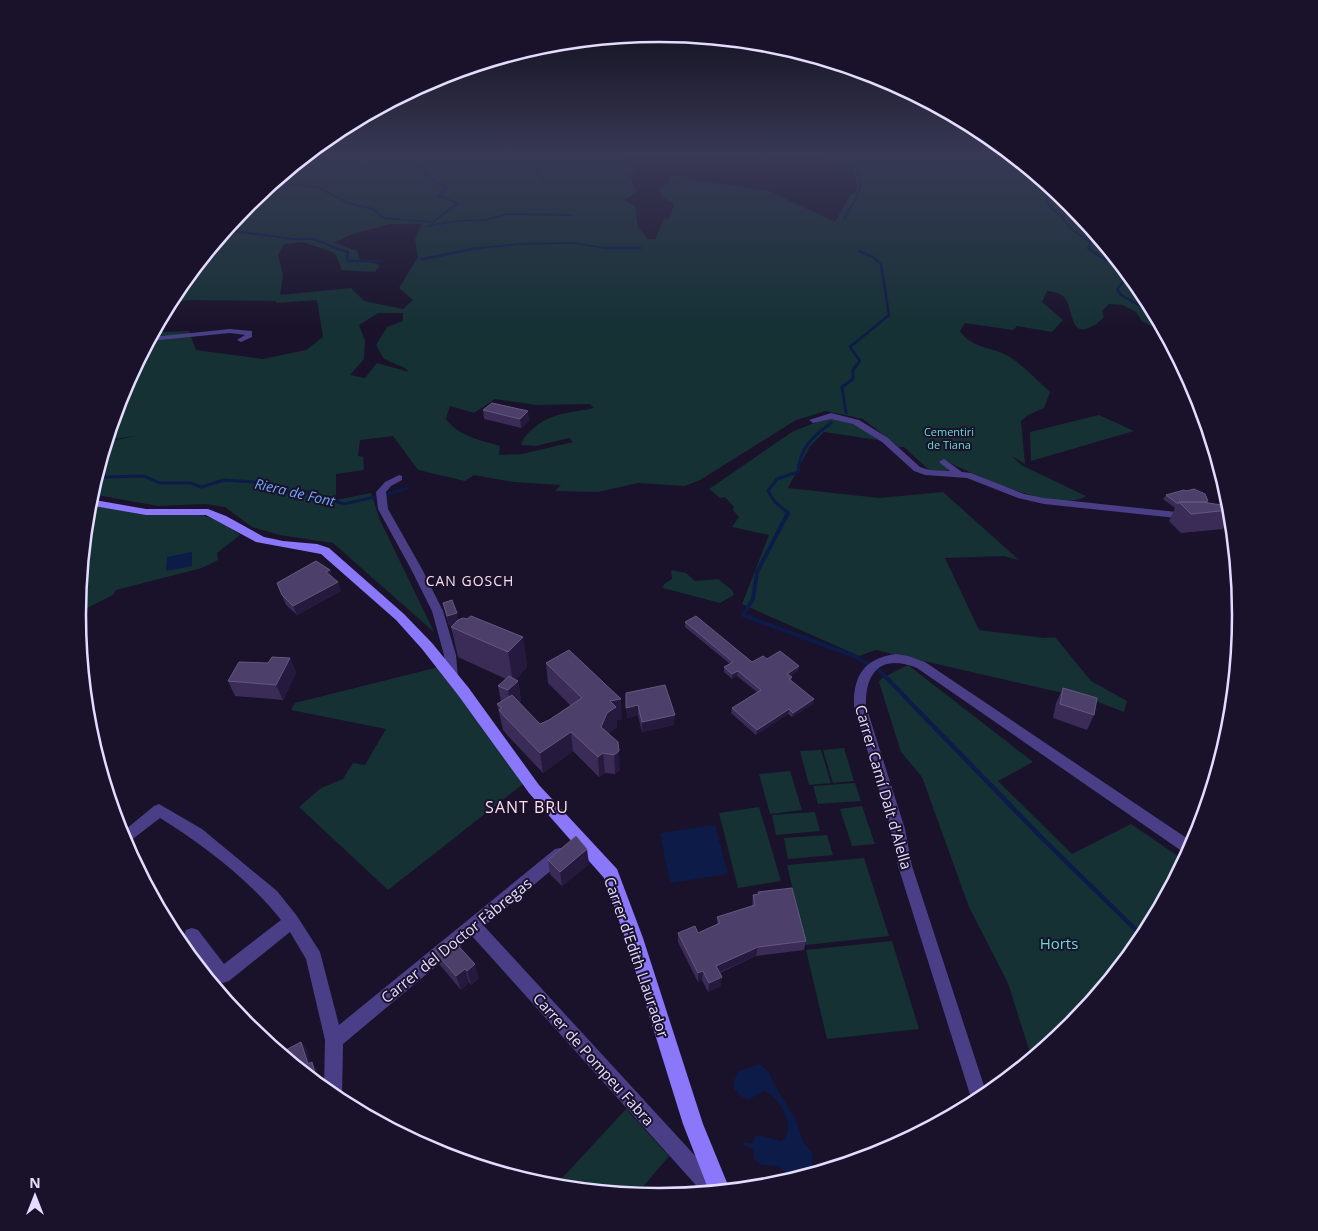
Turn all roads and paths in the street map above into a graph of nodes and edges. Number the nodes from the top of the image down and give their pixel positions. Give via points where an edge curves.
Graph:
1 (158, 338) edge
2 (240, 340) dead end
3 (814, 420) dead end
4 (944, 462) dead end
5 (959, 474) junction
6 (399, 478) dead end
7 (97, 504) edge
8 (1224, 524) edge
9 (452, 678) junction
10 (130, 834) edge
11 (579, 839) junction
12 (1184, 844) edge
13 (292, 921) junction
14 (474, 926) junction
15 (192, 935) dead end
16 (334, 1040) junction
17 (333, 1086) edge
18 (977, 1092) edge
19 (718, 1185) edge
20 (710, 1186) edge

1 - 2 street via 230,331 249,333 248,337
3 - 5 street via 831,416 845,418 885,440 916,469 935,474
4 - 5 street
5 - 8 street via 974,476 1030,499 1192,516
6 - 9 street via 381,492 383,509 432,601 448,644
7 - 9 street, Carrer d'Edith Llaurador via 146,512 208,512 260,540 325,551 400,617
9 - 11 street, Carrer d'Edith Llaurador via 534,789
10 - 13 street via 159,810 215,848 272,896
11 - 14 street, Carrer del Doctor Fàbregas
11 - 19 street, Carrer d'Edith Llaurador via 611,874 693,1124
12 - 18 street, Carrer Camí Dalt d'Alella via 926,667 900,658 874,666 860,685 860,706 898,829 905,866
13 - 15 street via 223,975
13 - 16 street via 314,957
14 - 16 street, Carrer del Doctor Fàbregas
14 - 20 street, Carrer de Pompeu Fabra
16 - 17 street

